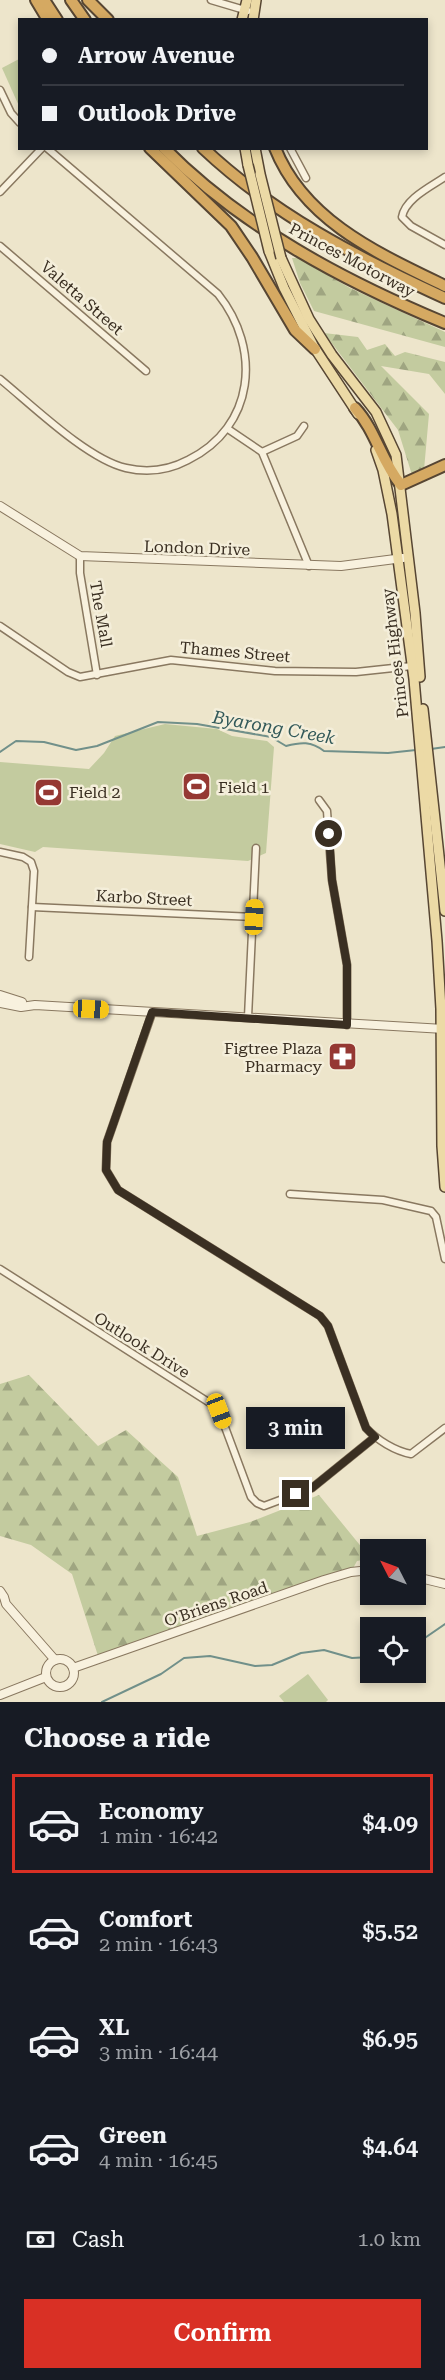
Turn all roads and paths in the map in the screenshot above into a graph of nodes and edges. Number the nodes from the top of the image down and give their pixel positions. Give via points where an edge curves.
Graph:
1 (36, 0) edge
2 (44, 0) edge
3 (71, 0) edge
4 (88, 0) edge
5 (211, 0) edge
6 (247, 0) edge
7 (256, 0) edge
8 (248, 15) edge
9 (47, 18) edge
10 (56, 18) edge
11 (84, 18) edge
12 (106, 18) edge
13 (0, 90) edge
14 (18, 121) edge
15 (42, 150) edge
16 (46, 150) edge
17 (152, 150) edge
18 (166, 150) edge
19 (205, 150) edge
20 (245, 150) edge
21 (255, 150) edge
22 (276, 150) edge
23 (291, 150) edge
24 (445, 177) edge
25 (306, 178) dead end
26 (0, 192) edge
27 (445, 245) edge
28 (0, 246) edge
29 (445, 286) edge
30 (445, 298) edge
31 (445, 323) edge
32 (315, 349) junction
33 (147, 371) dead end
34 (0, 379) edge
35 (355, 408) junction
36 (304, 426) dead end
37 (228, 429) junction
38 (262, 452) junction
39 (445, 465) edge
40 (401, 485) junction
41 (0, 506) edge
42 (80, 556) junction
43 (403, 558) junction
44 (309, 566) junction
45 (0, 626) edge
46 (412, 666) junction
47 (97, 675) junction
48 (423, 742) junction
49 (425, 761) junction
50 (319, 800) dead end
51 (256, 848) dead end
52 (0, 852) edge
53 (32, 906) junction
54 (445, 911) edge
55 (254, 917) junction
56 (29, 957) dead end
57 (0, 995) edge
58 (0, 1003) edge
59 (35, 1005) junction
60 (152, 1012) junction
61 (248, 1017) junction
62 (347, 1025) junction
63 (443, 1029) edge
64 (444, 1120) edge
65 (445, 1187) edge
66 (290, 1194) dead end
67 (445, 1259) edge
68 (0, 1269) edge
69 (445, 1428) edge
70 (375, 1437) junction
71 (360, 1571) edge
72 (426, 1579) edge
73 (445, 1584) edge
74 (0, 1592) edge
75 (3, 1603) edge
76 (55, 1660) junction
77 (73, 1668) junction
78 (46, 1677) junction
79 (0, 1695) edge

1 - 9 highway
2 - 10 highway
3 - 11 highway
4 - 12 highway
5 - 8 street
6 - 8 main road
7 - 8 main road
13 - 14 street
15 - 26 street
16 - 37 street via 186,265 228,306 246,360 246,380
17 - 32 highway via 231,226 295,330
18 - 31 highway, Princes Motorway via 285,242 404,306
19 - 30 highway, Princes Motorway via 298,222 375,266
20 - 32 main road, Princes Highway, bridge via 269,251
21 - 40 main road, Princes Highway, bridge via 281,258 324,343 384,424 396,455
22 - 29 highway via 293,183 324,216 375,251
23 - 25 street
24 - 27 street via 403,209 402,217
28 - 33 street, Valetta Street
32 - 35 main road, Princes Highway
34 - 37 street via 86,448 125,468 157,470 181,464 214,444
35 - 40 highway via 376,437
35 - 43 main road, Princes Highway via 383,470
36 - 38 street via 297,436
37 - 38 street
38 - 44 street
39 - 40 highway
40 - 43 main road, Princes Highway
41 - 42 street, London Drive
42 - 44 street, London Drive
42 - 47 street, The Mall
43 - 44 street, London Drive via 357,565
43 - 46 main road, Princes Highway
43 - 48 main road, Princes Highway via 415,613
45 - 47 street, Thames Street via 70,673 80,677
46 - 47 street, Thames Street via 356,672 275,671 171,660
46 - 48 main road, Princes Highway
48 - 49 main road, Princes Highway
49 - 54 main road, Princes Highway
49 - 63 main road, Princes Highway
50 - 62 street via 327,811 332,880 347,965
51 - 55 street
52 - 53 street via 31,862
53 - 55 street, Karbo Street
53 - 56 street
55 - 61 street
57 - 59 street
58 - 59 street
59 - 60 street
60 - 61 street
60 - 70 street via 107,1142 106,1170 118,1190 320,1316 328,1326 366,1428
61 - 62 street
62 - 63 street
63 - 64 main road, Princes Highway
64 - 65 main road, Princes Highway
66 - 67 street via 383,1200 431,1210
68 - 70 street, Outlook Drive via 213,1405 219,1411 251,1497 257,1503 264,1506 312,1488
69 - 70 street via 411,1454
71 - 77 street, O'Briens Road via 324,1580
72 - 73 street
74 - 75 street
75 - 76 street
76 - 77 street via 65,1660
76 - 78 street via 46,1669
77 - 78 street, O'Briens Road via 72,1679 66,1686 56,1687
78 - 79 street

